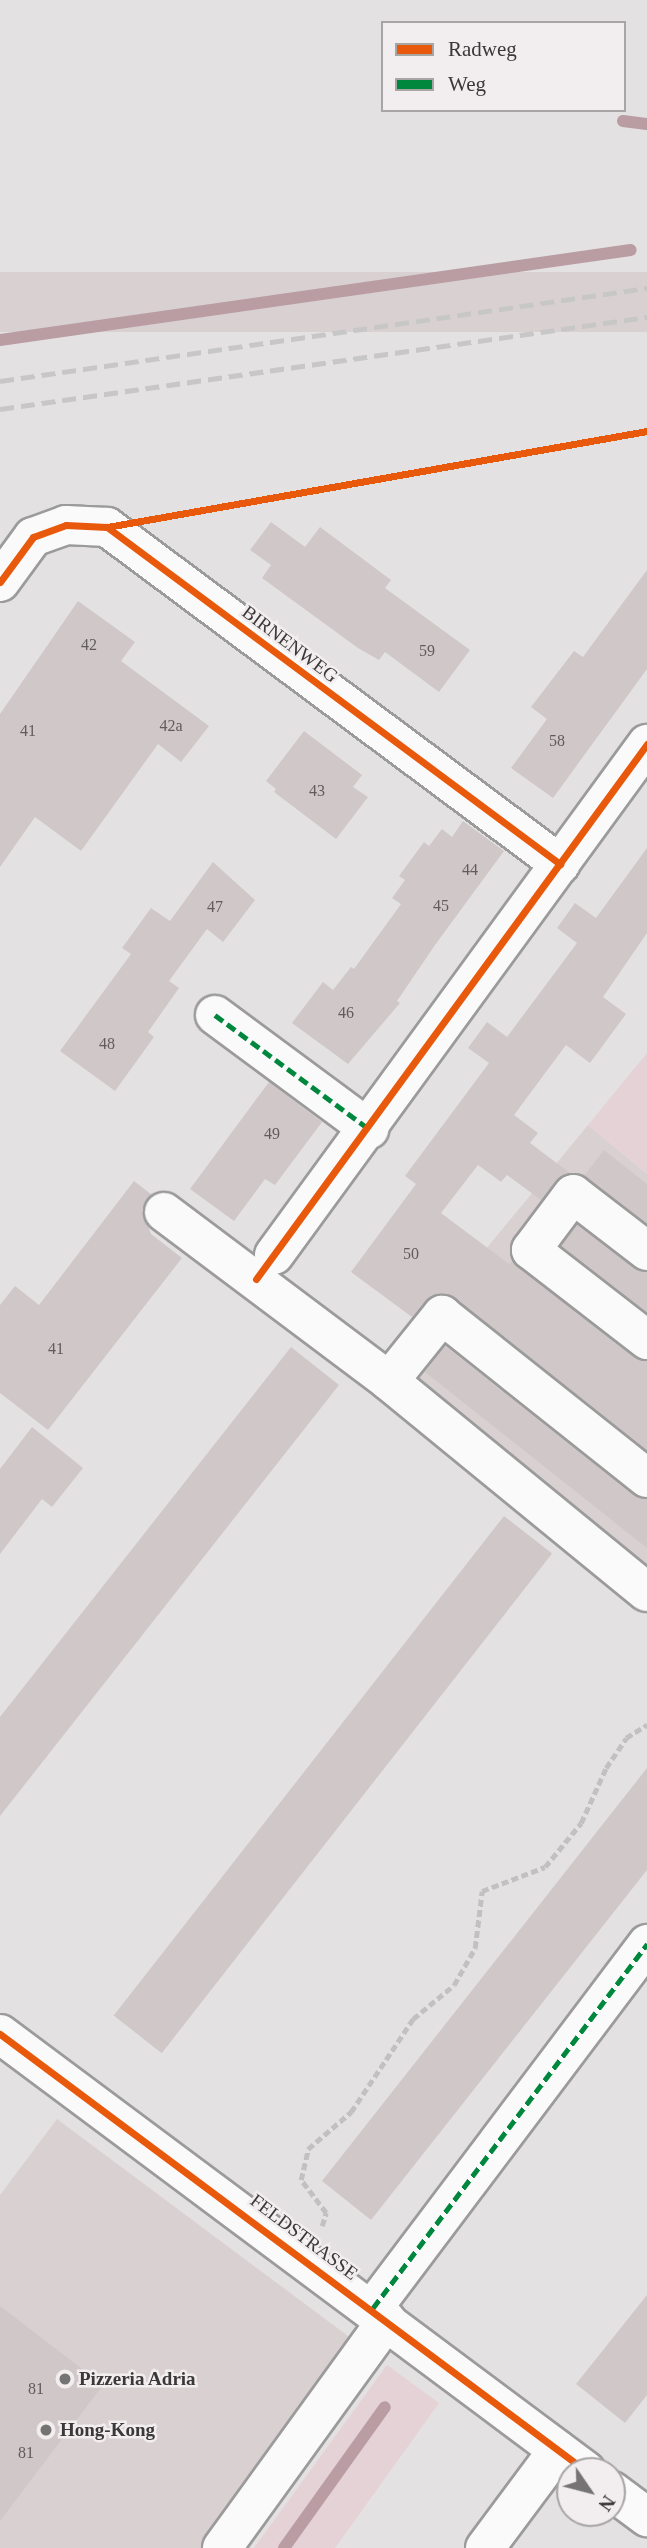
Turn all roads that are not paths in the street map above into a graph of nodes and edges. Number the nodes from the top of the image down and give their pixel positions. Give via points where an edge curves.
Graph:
1 (0, 582) edge
2 (647, 744) edge
3 (560, 864) junction
4 (215, 1014) dead end
5 (369, 1129) junction
6 (164, 1212) dead end
7 (647, 1251) edge
8 (274, 1255) dead end
9 (647, 1340) edge
10 (389, 1381) junction
11 (647, 1478) edge
12 (647, 1592) edge
13 (647, 1944) edge
14 (0, 2034) edge
15 (380, 2314) junction
16 (568, 2457) edge
17 (556, 2476) edge
18 (626, 2501) edge
19 (647, 2517) edge
20 (222, 2548) edge
21 (485, 2548) edge

1 - 3 street, BIRNENWEG via 33,537 66,525 107,527
2 - 3 street
3 - 5 street
4 - 5 street
5 - 8 street
6 - 10 street
7 - 9 street via 573,1194 531,1250
10 - 11 street via 442,1315
10 - 12 street
13 - 15 street
14 - 15 street, FELDSTRASSE
15 - 16 street, FELDSTRASSE
15 - 20 street
17 - 21 street
18 - 19 street

